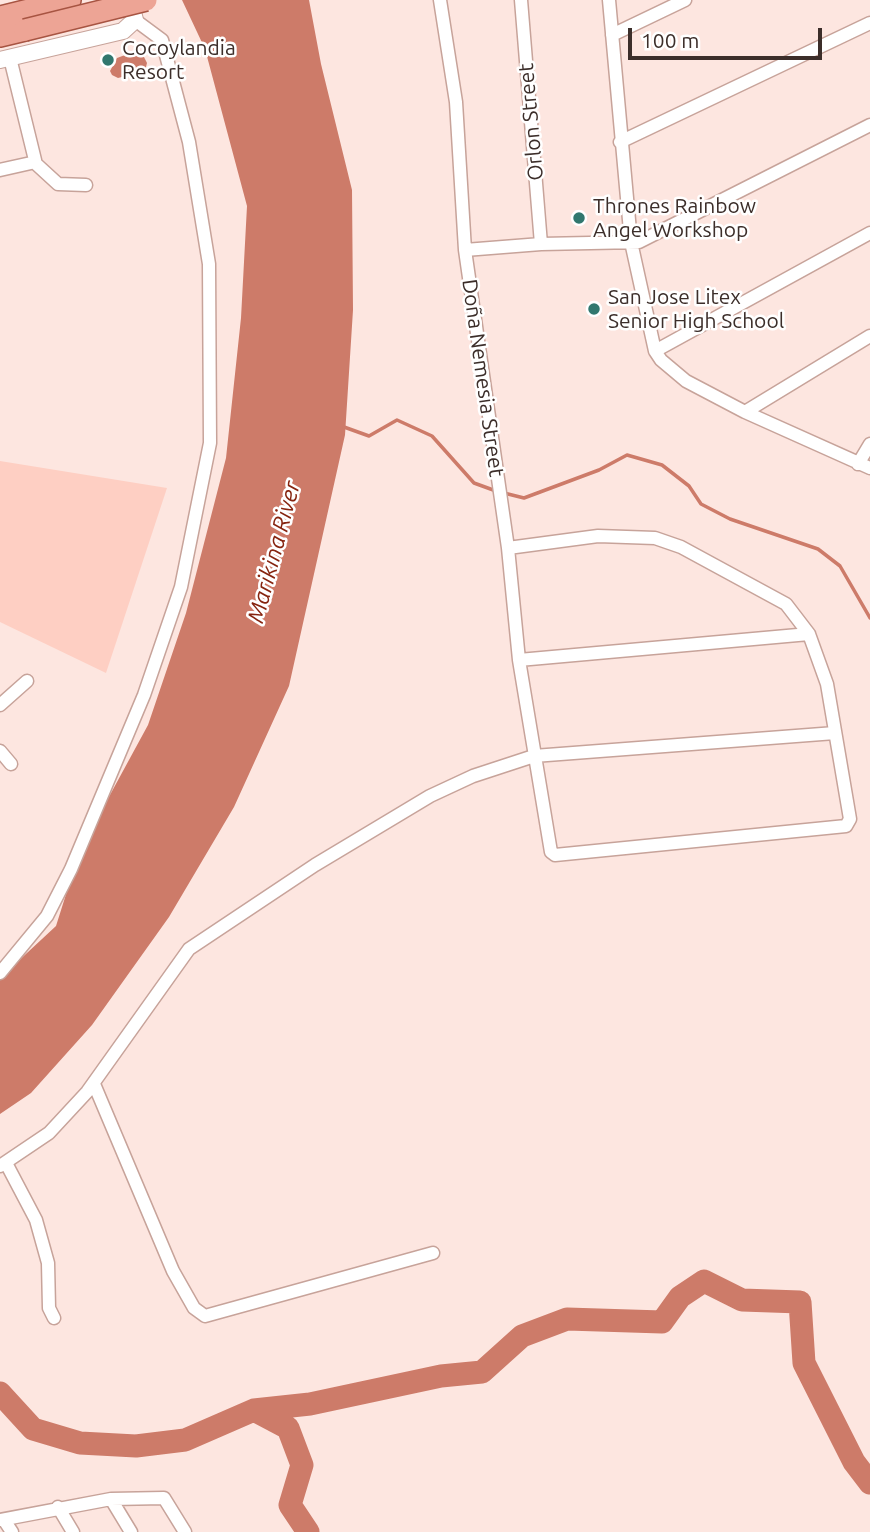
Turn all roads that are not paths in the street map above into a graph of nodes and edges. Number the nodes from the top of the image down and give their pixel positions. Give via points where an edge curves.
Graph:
1 (70, 0) edge
2 (130, 0) edge
3 (146, 0) edge
4 (440, 0) edge
5 (521, 0) edge
6 (609, 0) edge
7 (685, 0) edge
8 (15, 20) edge
9 (135, 20) junction
10 (870, 23) edge
11 (612, 35) junction
12 (0, 36) edge
13 (5, 59) edge
14 (870, 125) edge
15 (620, 142) junction
16 (34, 162) junction
17 (0, 170) edge
18 (86, 185) dead end
19 (870, 233) edge
20 (631, 242) junction
21 (541, 244) junction
22 (465, 250) junction
23 (870, 336) edge
24 (655, 351) junction
25 (745, 412) junction
26 (870, 444) edge
27 (864, 466) edge
28 (508, 548) junction
29 (809, 634) junction
30 (519, 660) junction
31 (27, 681) dead end
32 (0, 705) edge
33 (835, 733) junction
34 (0, 751) edge
35 (534, 756) junction
36 (11, 764) dead end
37 (0, 973) edge
38 (94, 1084) junction
39 (3, 1165) edge
40 (433, 1253) dead end
41 (54, 1318) dead end
42 (111, 1499) junction
43 (58, 1507) junction
44 (2, 1520) edge
45 (12, 1532) edge
46 (73, 1532) edge
47 (131, 1532) edge
48 (185, 1532) edge

1 - 8 main road
2 - 9 street
3 - 8 main road, bridge
4 - 22 street, Doña Nemesia Street via 456,102
5 - 21 street, Orlon Street
6 - 11 street
7 - 11 street
8 - 12 main road
9 - 13 street via 122,32
9 - 37 street via 162,40 191,156 209,264 210,443 181,587 144,695 47,916
10 - 15 street
11 - 15 street
13 - 16 street
14 - 20 street via 639,242
15 - 20 street
16 - 17 street
16 - 18 street via 58,184
19 - 24 street
20 - 21 street
20 - 24 street
21 - 22 street
22 - 28 street, Doña Nemesia Street
23 - 25 street
24 - 25 street via 686,380
25 - 27 street
26 - 27 street
28 - 29 street via 598,536 669,542 769,592 786,604
28 - 30 street, Doña Nemesia Street
29 - 30 street
29 - 33 street via 827,684
30 - 35 street, Doña Nemesia Street
31 - 32 street
33 - 35 street
33 - 35 street, Doña Nemesia Street via 850,820 842,829 555,855
34 - 36 street
35 - 38 street via 430,796 215,929 189,949
38 - 39 street via 49,1133
38 - 40 street via 173,1271 194,1308 205,1316
39 - 41 street via 36,1220 48,1263 49,1308
42 - 43 street
42 - 47 street
42 - 48 street via 164,1498
43 - 44 street
43 - 46 street
44 - 45 street

